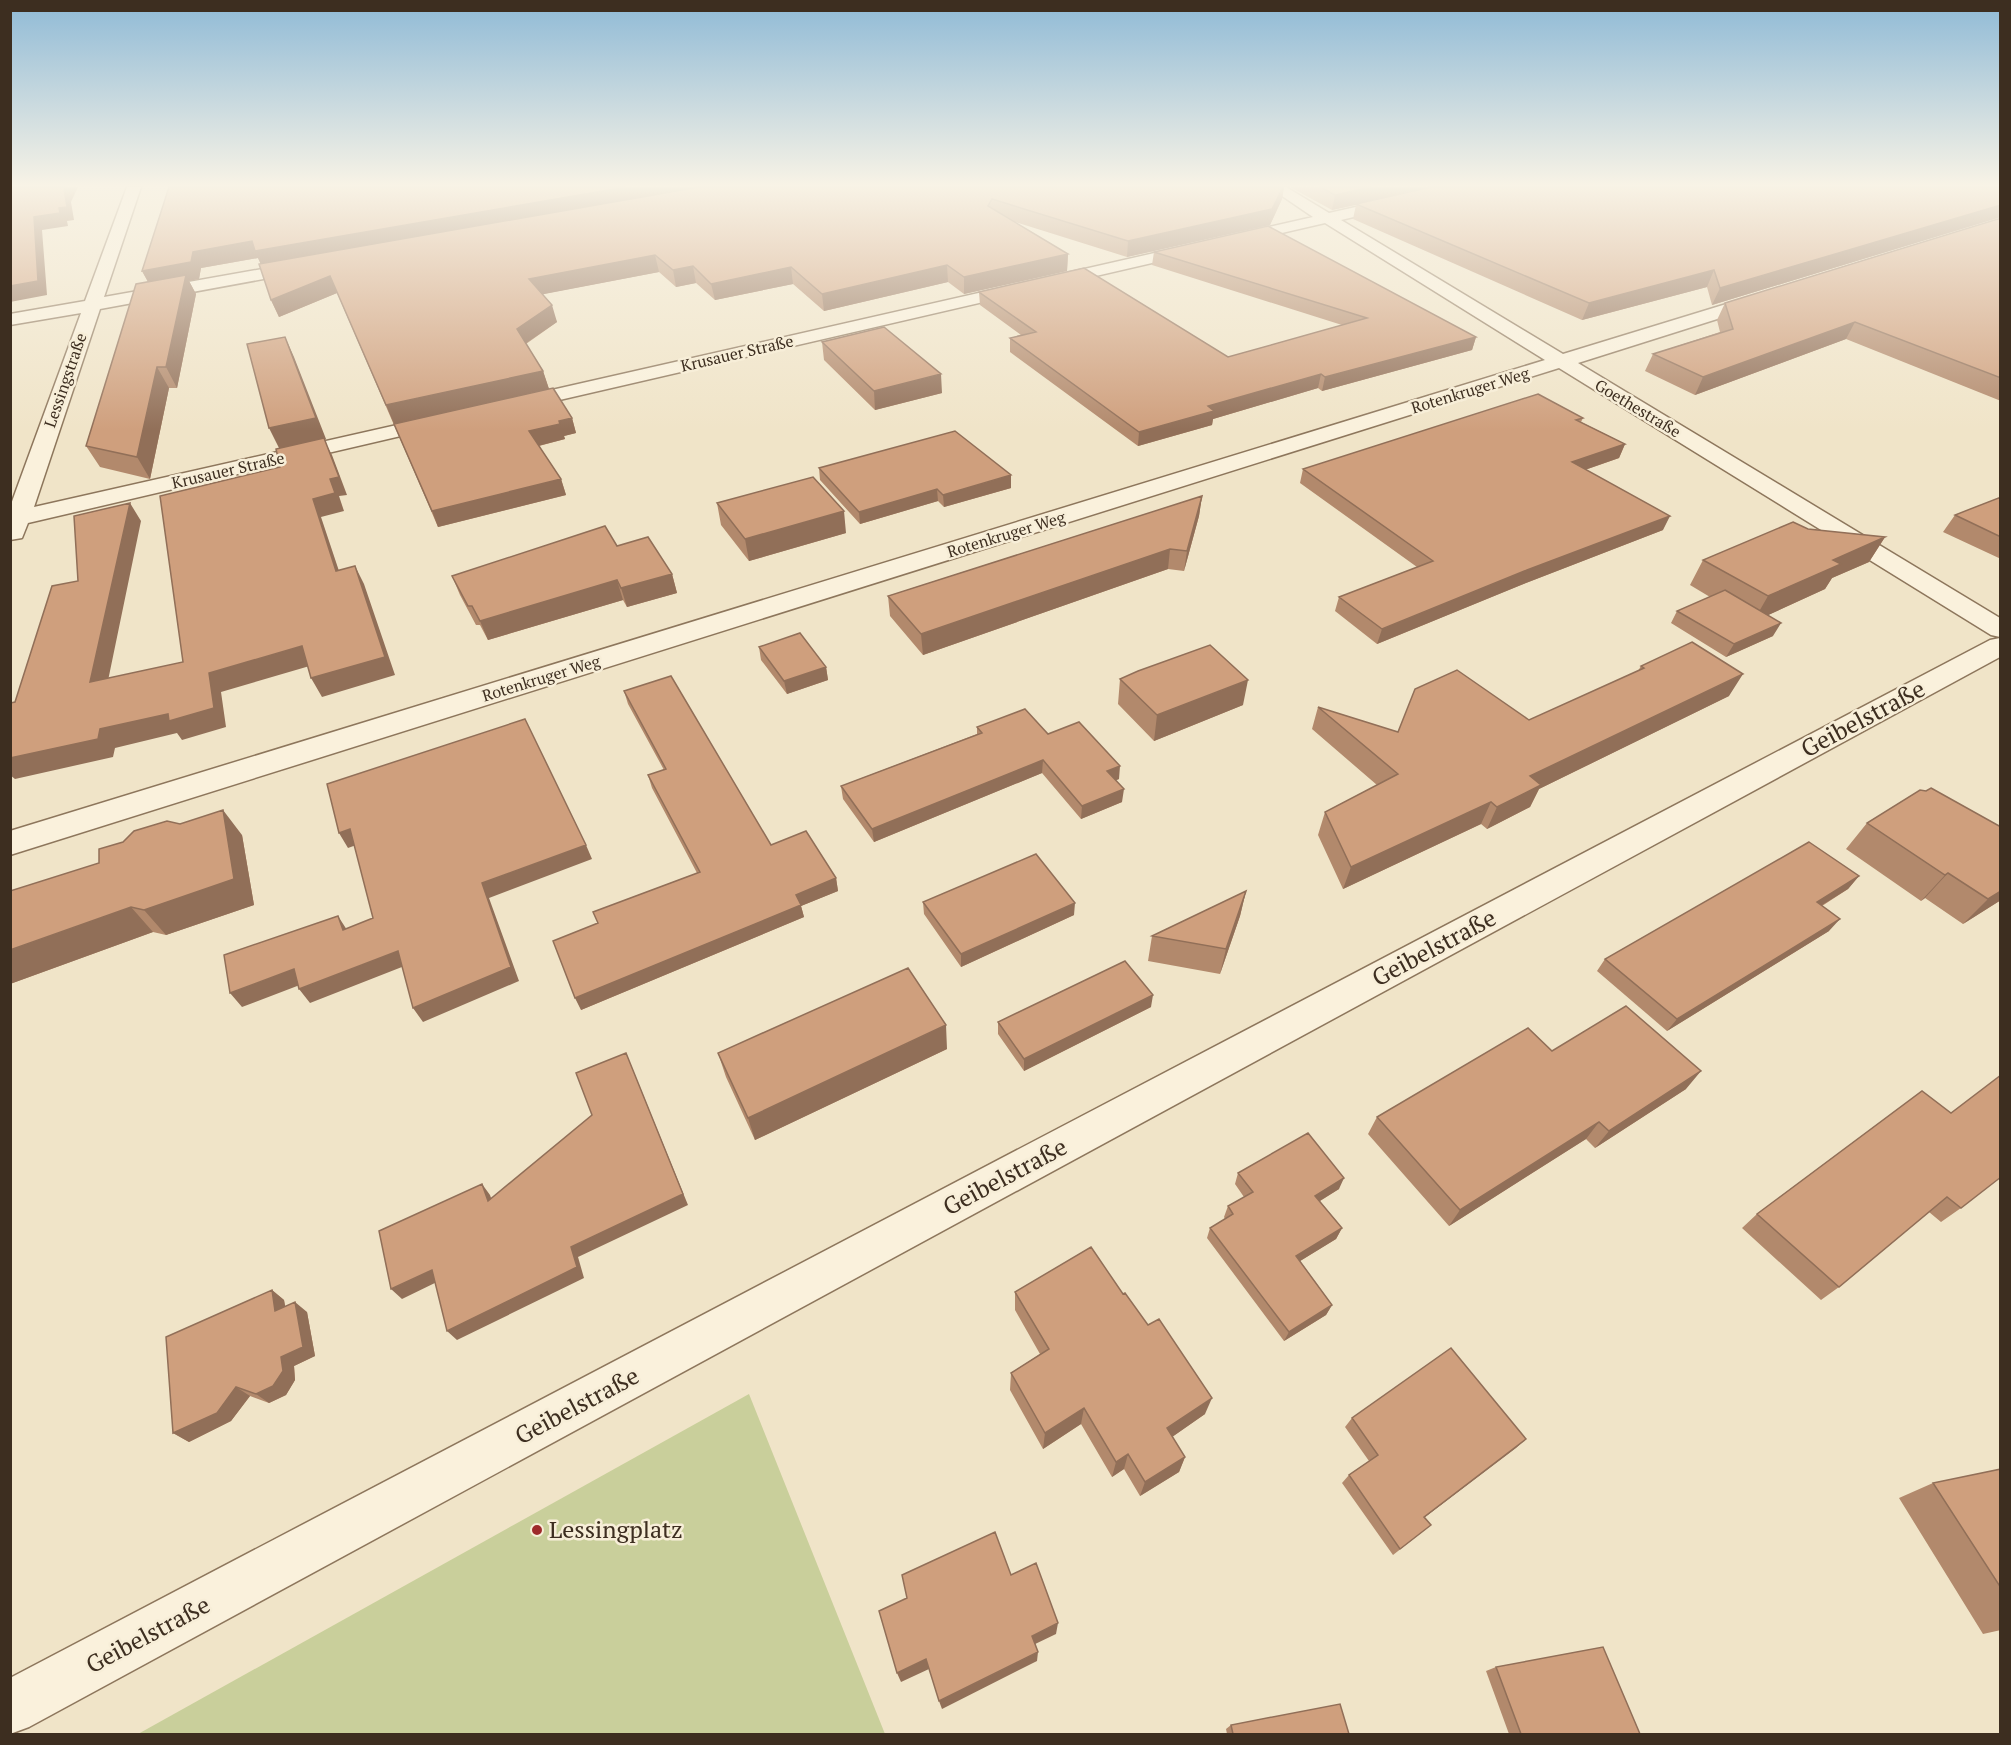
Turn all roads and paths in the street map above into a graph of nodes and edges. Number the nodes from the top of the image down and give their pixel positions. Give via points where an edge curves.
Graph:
1 (104, 268) edge
2 (293, 268) edge
3 (1106, 268) edge
4 (1409, 268) edge
5 (1786, 291) edge
6 (91, 305) junction
7 (10, 320) edge
8 (1562, 361) junction
9 (494, 409) edge
10 (459, 417) edge
11 (15, 519) edge
12 (10, 541) edge
13 (2001, 629) edge
14 (2001, 646) edge
15 (10, 843) edge
16 (10, 1708) edge

1 - 6 street, Lessingstraße
2 - 6 street
3 - 9 street, Krusauer Straße
4 - 8 street, Goethestraße
5 - 8 street, Rotenkruger Weg
6 - 7 street
6 - 11 street, Lessingstraße
8 - 13 street, Goethestraße
8 - 15 street, Rotenkruger Weg
10 - 11 street, Krusauer Straße
11 - 12 street, Lessingstraße
14 - 16 street, Geibelstraße

